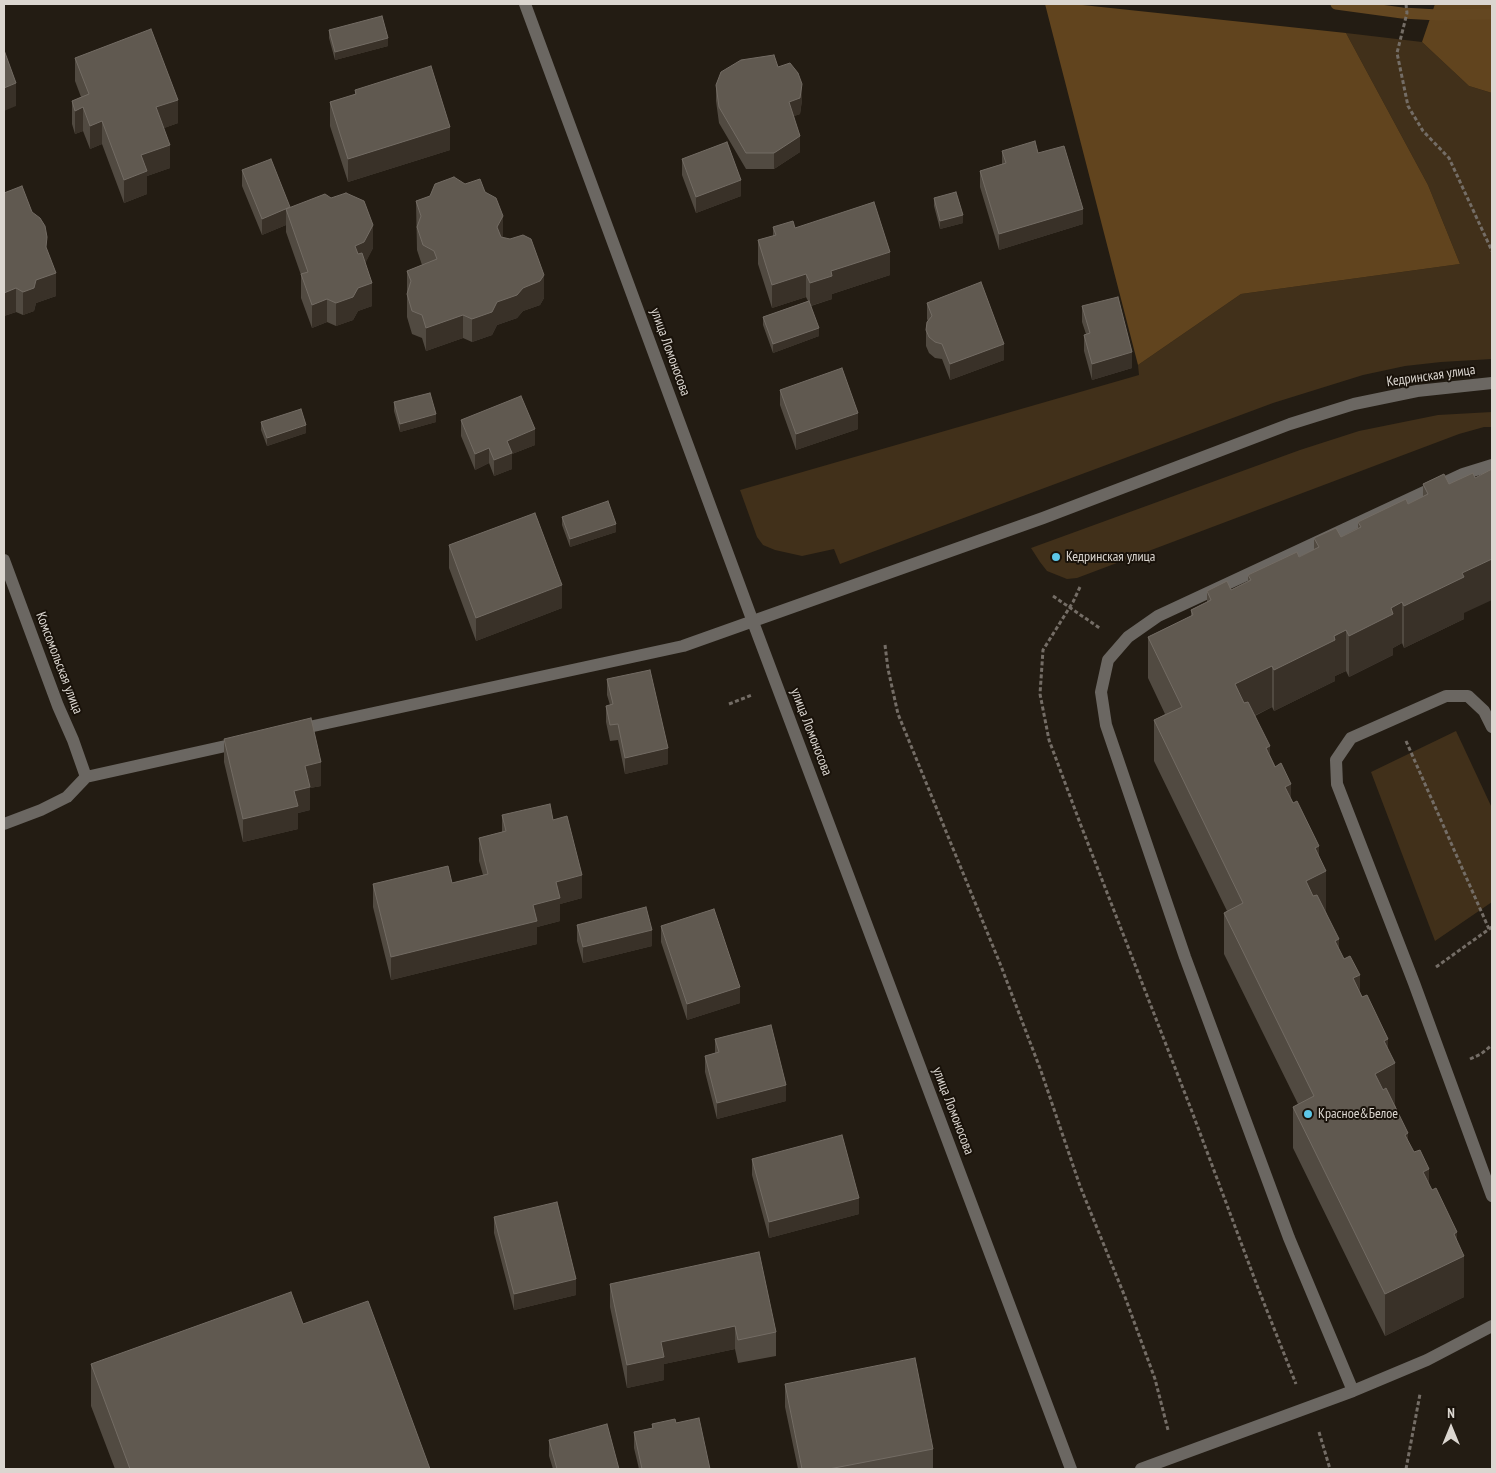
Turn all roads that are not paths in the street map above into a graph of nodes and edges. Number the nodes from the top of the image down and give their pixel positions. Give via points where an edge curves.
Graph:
1 (526, 4) edge
2 (1492, 383) edge
3 (1492, 465) edge
4 (4, 560) edge
5 (753, 622) junction
6 (1492, 727) edge
7 (279, 734) edge
8 (250, 740) edge
9 (86, 778) junction
10 (4, 824) edge
11 (1492, 1196) edge
12 (1492, 1326) edge
13 (1353, 1391) junction
14 (1071, 1469) edge
15 (1141, 1469) edge

1 - 5 street, улица Ломоносова
2 - 5 street, Кедринская улица via 1417,391 1354,404 1290,424 1043,518
3 - 13 street via 1463,474 1158,616 1128,637 1108,660 1101,692 1106,724 1185,957 1289,1238
4 - 9 street, Комсомольская улица
5 - 7 street, Кедринская улица via 683,646
5 - 14 street, улица Ломоносова
6 - 11 street via 1484,711 1468,696 1446,696 1351,738 1336,760 1337,784
8 - 9 street
9 - 10 street via 68,797
12 - 13 street via 1427,1360
13 - 15 street

